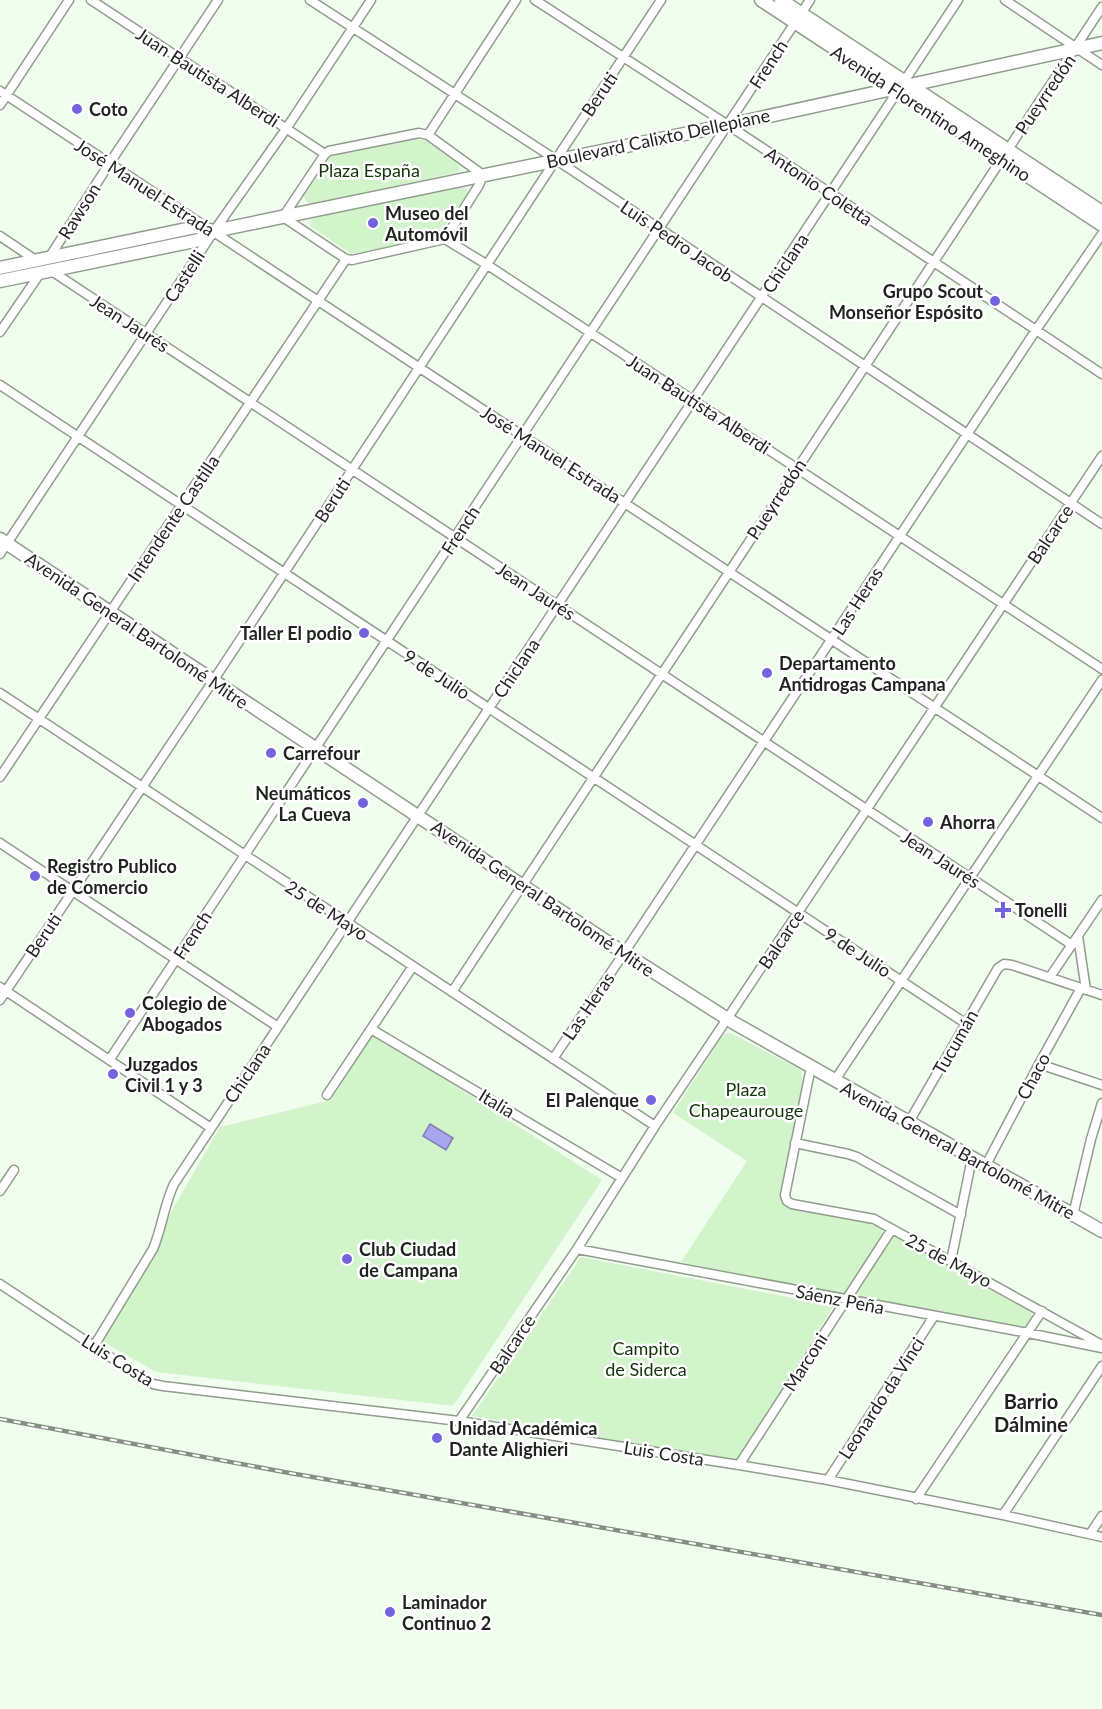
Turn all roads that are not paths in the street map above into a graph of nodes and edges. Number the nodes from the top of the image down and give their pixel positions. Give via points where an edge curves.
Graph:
1 (69, 0) edge
2 (91, 0) edge
3 (218, 0) edge
4 (310, 0) edge
5 (371, 0) edge
6 (516, 0) edge
7 (535, 0) edge
8 (661, 0) edge
9 (761, 0) edge
10 (781, 0) edge
11 (810, 0) edge
12 (958, 0) edge
13 (1005, 0) edge
14 (1102, 7) edge
15 (798, 18) junction
16 (353, 28) junction
17 (1102, 43) edge
18 (1076, 48) junction
19 (623, 57) junction
20 (180, 58) junction
21 (1102, 65) edge
22 (902, 87) junction
23 (3, 93) edge
24 (454, 95) junction
25 (0, 105) edge
26 (728, 125) junction
27 (286, 129) junction
28 (428, 135) junction
29 (325, 154) junction
30 (1005, 155) junction
31 (555, 159) junction
32 (109, 164) junction
33 (483, 175) junction
34 (831, 193) junction
35 (1102, 212) edge
36 (283, 217) junction
37 (1102, 225) edge
38 (659, 229) junction
39 (214, 231) junction
40 (1102, 234) edge
41 (0, 236) edge
42 (445, 239) junction
43 (346, 258) junction
44 (934, 262) junction
45 (486, 264) junction
46 (44, 266) junction
47 (0, 268) edge
48 (0, 281) edge
49 (762, 297) junction
50 (318, 300) junction
51 (1036, 330) junction
52 (0, 332) edge
53 (590, 333) junction
54 (146, 334) junction
55 (865, 366) junction
56 (419, 367) junction
57 (1102, 374) edge
58 (0, 385) edge
59 (693, 400) junction
60 (250, 402) junction
61 (968, 434) junction
62 (523, 435) junction
63 (78, 437) junction
64 (1102, 456) edge
65 (797, 468) junction
66 (352, 470) junction
67 (625, 503) junction
68 (1071, 503) junction
69 (182, 505) junction
70 (1102, 524) edge
71 (900, 536) junction
72 (455, 538) junction
73 (2, 546) edge
74 (729, 571) junction
75 (284, 573) junction
76 (1003, 604) junction
77 (558, 605) junction
78 (110, 612) junction
79 (832, 639) junction
80 (387, 641) junction
81 (1102, 669) edge
82 (661, 674) junction
83 (1102, 680) edge
84 (213, 681) junction
85 (0, 693) edge
86 (935, 707) junction
87 (489, 709) junction
88 (39, 719) junction
89 (764, 742) junction
90 (316, 748) junction
91 (1038, 776) junction
92 (0, 777) edge
93 (593, 777) junction
94 (141, 787) junction
95 (867, 809) junction
96 (418, 816) junction
97 (1102, 818) edge
98 (0, 843) edge
99 (696, 845) junction
100 (244, 855) junction
101 (970, 878) junction
102 (522, 885) junction
103 (73, 891) junction
104 (1102, 900) edge
105 (798, 913) junction
106 (347, 923) junction
107 (1078, 936) junction
108 (1072, 945) junction
109 (624, 953) junction
110 (176, 959) junction
111 (413, 966) junction
112 (1050, 977) junction
113 (902, 981) junction
114 (3, 989) edge
115 (1084, 989) junction
116 (452, 992) junction
117 (1102, 995) edge
118 (0, 1000) edge
119 (727, 1019) junction
120 (965, 1023) junction
121 (278, 1027) junction
122 (371, 1029) junction
123 (110, 1059) junction
124 (553, 1059) junction
125 (1039, 1064) junction
126 (811, 1067) junction
127 (835, 1080) junction
128 (1102, 1085) edge
129 (327, 1095) dead end
130 (1102, 1103) edge
131 (909, 1122) junction
132 (655, 1126) junction
133 (211, 1128) junction
134 (795, 1143) junction
135 (972, 1158) junction
136 (986, 1165) junction
137 (14, 1170) dead end
138 (622, 1178) junction
139 (0, 1191) edge
140 (961, 1215) junction
141 (1073, 1215) junction
142 (892, 1229) junction
143 (1102, 1231) edge
144 (577, 1249) junction
145 (951, 1261) junction
146 (0, 1284) edge
147 (845, 1300) junction
148 (1042, 1311) junction
149 (934, 1316) junction
150 (1028, 1333) junction
151 (94, 1346) junction
152 (1102, 1347) edge
153 (1102, 1366) edge
154 (459, 1421) junction
155 (739, 1465) junction
156 (828, 1480) junction
157 (916, 1498) junction
158 (1003, 1515) junction
159 (1102, 1515) edge
160 (1090, 1534) junction
161 (1102, 1537) edge

1 - 23 street
2 - 20 street, Juan Bautista Alberdi
3 - 20 street, Rawson
4 - 16 street, Luis Pedro Jacob
5 - 16 street, Castelli
6 - 24 street
7 - 19 street, Antonio Coletta
8 - 19 street, Beruti
9 - 15 main road, Avenida Florentino Ameghino
10 - 15 main road, Avenida Florentino Ameghino
11 - 15 street, French
12 - 22 street, Chiclana
13 - 18 street
14 - 18 street, Pueyrredón
15 - 22 main road, Avenida Florentino Ameghino
15 - 26 street, French
16 - 24 street, Luis Pedro Jacob
16 - 27 street, Castelli
17 - 18 main road, Boulevard Calixto Dellepiane
18 - 21 street
18 - 22 main road, Boulevard Calixto Dellepiane
18 - 30 street, Pueyrredón
19 - 26 street, Antonio Coletta
19 - 31 street, Beruti
20 - 27 street, Juan Bautista Alberdi
20 - 32 street, Rawson
22 - 26 main road, Boulevard Calixto Dellepiane
22 - 30 main road, Avenida Florentino Ameghino
22 - 34 street, Chiclana
23 - 25 street
23 - 32 street, José Manuel Estrada
24 - 28 street
24 - 31 street, Luis Pedro Jacob
26 - 31 main road, Boulevard Calixto Dellepiane
26 - 34 street, Antonio Coletta
26 - 38 street, French
27 - 29 street, Juan Bautista Alberdi
27 - 39 street, Castelli
28 - 29 street via 419,133
28 - 33 street
29 - 36 street
30 - 35 main road, Avenida Florentino Ameghino
30 - 37 main road, Avenida Florentino Ameghino
30 - 44 street, Pueyrredón
31 - 33 main road, Boulevard Calixto Dellepiane
31 - 38 street, Luis Pedro Jacob
31 - 45 street, Beruti
32 - 39 street, José Manuel Estrada
32 - 46 street, Rawson
33 - 36 main road, Boulevard Calixto Dellepiane
33 - 42 street
34 - 44 street, Antonio Coletta
34 - 49 street, Chiclana
36 - 39 main road, Boulevard Calixto Dellepiane
36 - 43 street
38 - 49 street, Luis Pedro Jacob
38 - 53 street, French
39 - 46 main road, Boulevard Calixto Dellepiane via 196,227
39 - 50 street, José Manuel Estrada
39 - 54 street, Castelli
40 - 51 street, Las Heras
41 - 46 street, Jean Jaurés
42 - 43 street via 352,260
42 - 45 street, Juan Bautista Alberdi
43 - 50 street, Intendente Castilla
44 - 51 street, Antonio Coletta
44 - 55 street, Pueyrredón
45 - 53 street, Juan Bautista Alberdi
45 - 56 street, Beruti
46 - 47 main road, Boulevard Calixto Dellepiane
46 - 48 main road, Boulevard Calixto Dellepiane
46 - 52 street, Rawson
46 - 54 street, Jean Jaurés
49 - 55 street, Luis Pedro Jacob
49 - 59 street, Chiclana
50 - 56 street, José Manuel Estrada
50 - 60 street, Intendente Castilla
51 - 57 street, Antonio Coletta
51 - 61 street, Las Heras
53 - 59 street, Juan Bautista Alberdi
53 - 62 street, French
54 - 60 street, Jean Jaurés
54 - 63 street, Castelli
55 - 61 street, Luis Pedro Jacob
55 - 65 street, Pueyrredón
56 - 62 street, José Manuel Estrada
56 - 66 street, Beruti
58 - 63 street, 9 de Julio
59 - 65 street, Juan Bautista Alberdi
59 - 67 street, Chiclana
60 - 66 street, Jean Jaurés
60 - 69 street, Intendente Castilla
61 - 68 street, Luis Pedro Jacob
61 - 71 street, Las Heras
62 - 67 street, José Manuel Estrada
62 - 72 street, French
63 - 69 street, 9 de Julio
63 - 73 street, Castelli
64 - 68 street, Balcarce
65 - 71 street, Juan Bautista Alberdi
65 - 74 street, Pueyrredón
66 - 72 street, Jean Jaurés
66 - 75 street, Beruti
67 - 74 street, José Manuel Estrada
67 - 77 street, Chiclana
68 - 70 street, Luis Pedro Jacob
68 - 76 street, Balcarce
69 - 75 street, 9 de Julio
69 - 78 street, Intendente Castilla
71 - 76 street, Juan Bautista Alberdi
71 - 79 street, Las Heras
72 - 77 street, Jean Jaurés
72 - 80 street, French
73 - 78 main road, Avenida General Bartolomé Mitre
74 - 79 street, José Manuel Estrada
74 - 82 street, Pueyrredón
75 - 80 street, 9 de Julio
75 - 84 street, Beruti
76 - 81 street, Juan Bautista Alberdi
76 - 86 street, Balcarce
77 - 82 street, Jean Jaurés
77 - 87 street, Chiclana
78 - 84 main road, Avenida General Bartolomé Mitre
78 - 88 street, Intendente Castilla
79 - 86 street, José Manuel Estrada
79 - 89 street, Las Heras
80 - 87 street, 9 de Julio
80 - 90 street, French
82 - 89 street, Jean Jaurés
82 - 93 street, Pueyrredón
83 - 91 street
84 - 90 main road, Avenida General Bartolomé Mitre
84 - 94 street, Beruti
85 - 88 street, 25 de Mayo
86 - 91 street, José Manuel Estrada
86 - 95 street, Balcarce
87 - 93 street, 9 de Julio
87 - 96 street, Chiclana
88 - 92 street, Intendente Castilla
88 - 94 street, 25 de Mayo
89 - 95 street, Jean Jaurés
89 - 99 street, Las Heras
90 - 96 main road, Avenida General Bartolomé Mitre
90 - 100 street, French
91 - 97 street, José Manuel Estrada
91 - 101 street
93 - 99 street, 9 de Julio
93 - 102 street, Pueyrredón
94 - 100 street, 25 de Mayo
94 - 103 street, Beruti
95 - 101 street, Jean Jaurés
95 - 105 street, Balcarce
96 - 102 main road, Avenida General Bartolomé Mitre
96 - 106 street, Chiclana
98 - 103 street
99 - 105 street, 9 de Julio
99 - 109 street, Las Heras
100 - 106 street, 25 de Mayo
100 - 110 street, French
101 - 108 street, Jean Jaurés
101 - 113 street
102 - 109 main road, Avenida General Bartolomé Mitre
102 - 116 street, Pueyrredón
103 - 110 street
103 - 114 street, Beruti
104 - 107 street
105 - 113 street, 9 de Julio
105 - 119 street, Balcarce
106 - 111 street, 25 de Mayo
106 - 121 street, Chiclana
107 - 108 street
107 - 115 street
108 - 112 street
109 - 119 main road, Avenida General Bartolomé Mitre
109 - 124 street, Las Heras
110 - 121 street
110 - 123 street, French
111 - 116 street, 25 de Mayo
111 - 122 street
112 - 115 street
112 - 120 street, Tucumán via 1004,964
113 - 120 street, 9 de Julio
113 - 127 street
114 - 118 street, Beruti
114 - 123 street
115 - 117 street
115 - 125 street, Chaco
116 - 124 street, 25 de Mayo
119 - 126 main road, Avenida General Bartolomé Mitre
119 - 132 street, Balcarce
120 - 131 street, Tucumán
121 - 133 street, Chiclana
122 - 129 street
122 - 138 street, Italia
123 - 133 street
124 - 132 street, 25 de Mayo
125 - 128 street
125 - 136 street, Chaco
126 - 127 main road, Avenida General Bartolomé Mitre
126 - 134 street
127 - 131 main road, Avenida General Bartolomé Mitre
130 - 141 street
131 - 135 main road, Avenida General Bartolomé Mitre
132 - 138 street, Balcarce
133 - 151 street, Chiclana via 171,1190 153,1249
134 - 140 street via 857,1157
134 - 142 street, 25 de Mayo via 787,1201 864,1217
135 - 136 main road, Avenida General Bartolomé Mitre
135 - 140 street
136 - 141 main road, Avenida General Bartolomé Mitre
137 - 139 street
138 - 144 street, Balcarce
140 - 145 street
141 - 143 main road, Avenida General Bartolomé Mitre
142 - 145 street, 25 de Mayo
142 - 147 street, Marconi
144 - 147 street, Sáenz Peña
144 - 154 street, Balcarce
145 - 148 street, 25 de Mayo
146 - 151 street, Luis Costa
147 - 149 street, Sáenz Peña
147 - 155 street, Marconi
148 - 150 street
148 - 152 street, 25 de Mayo
149 - 150 street, Sáenz Peña
149 - 156 street, Leonardo da Vinci
150 - 152 street, Sáenz Peña
150 - 157 street
151 - 154 street, Luis Costa via 153,1384
153 - 158 street
154 - 155 street, Luis Costa
155 - 156 street, Luis Costa
156 - 157 street, Luis Costa
157 - 158 street, Luis Costa
158 - 160 street, Luis Costa
159 - 160 street
160 - 161 street, Luis Costa

